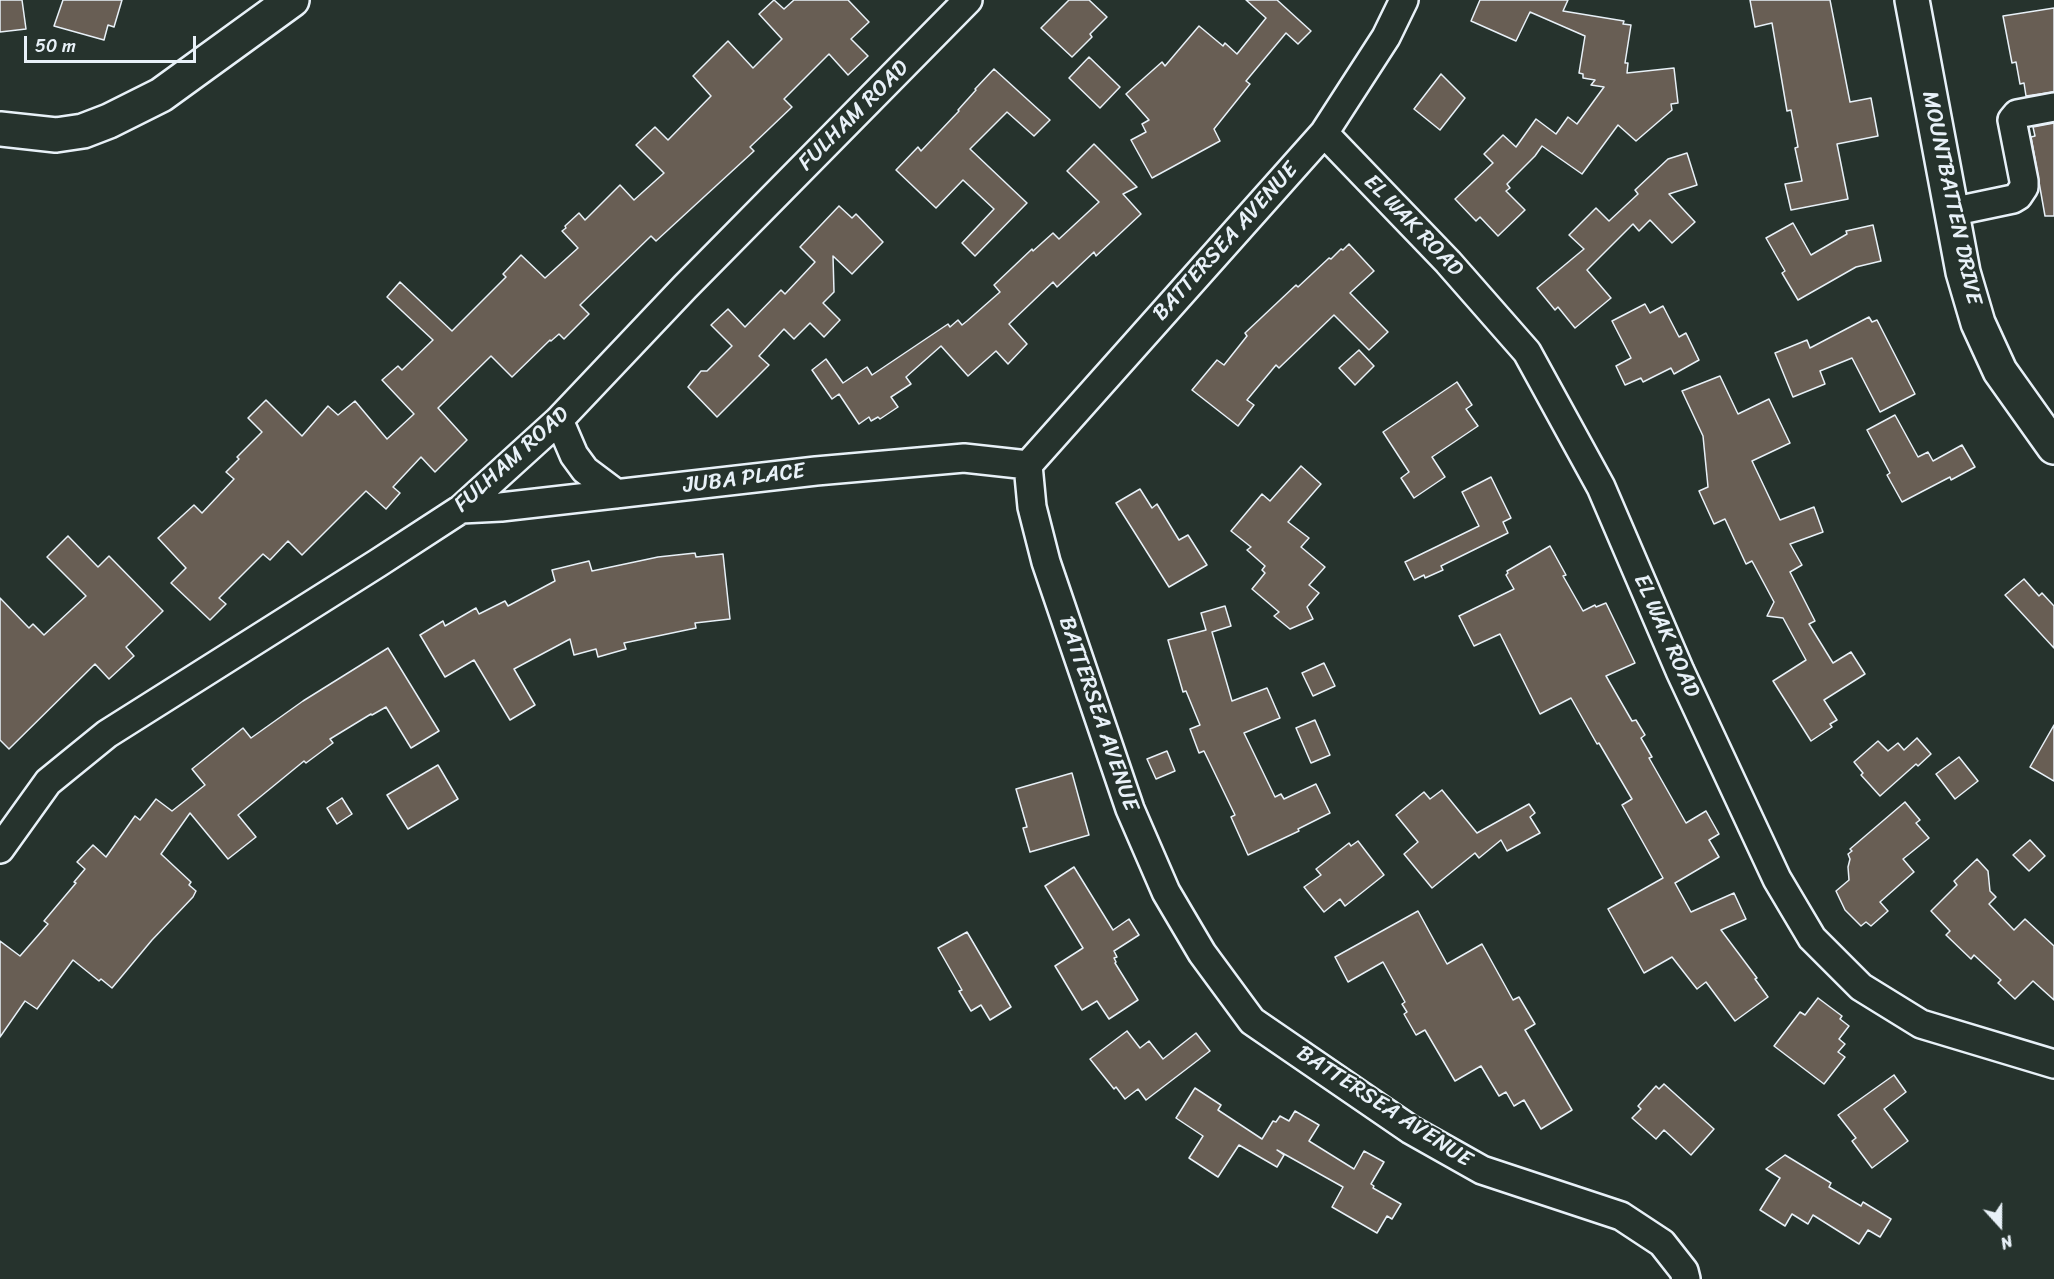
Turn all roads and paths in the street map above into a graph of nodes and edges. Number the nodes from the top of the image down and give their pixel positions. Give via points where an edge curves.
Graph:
1 (292, 0) edge
2 (968, 0) edge
3 (1404, 0) edge
4 (1912, 0) edge
5 (2054, 107) edge
6 (0, 129) edge
7 (1324, 133) junction
8 (1951, 212) junction
9 (559, 420) junction
10 (2054, 447) edge
11 (1028, 465) junction
12 (617, 494) junction
13 (461, 509) junction
14 (0, 849) edge
15 (2054, 1064) edge
16 (1686, 1279) edge

1 - 6 main road via 161,95 108,121 83,131 56,135
2 - 9 street, FULHAM ROAD
3 - 7 street, BATTERSEA AVENUE via 1386,37
4 - 8 main road, MOUNTBATTEN DRIVE
5 - 8 street via 2017,114 2012,120 2024,181 2018,196
7 - 11 street, BATTERSEA AVENUE
7 - 15 street, EL WAK ROAD via 1448,262 1527,352 1602,487 1749,820 1777,879 1812,938 1861,987 1921,1024
8 - 10 main road, MOUNTBATTEN DRIVE via 1978,323 2000,371
9 - 12 street via 585,470
9 - 13 street, FULHAM ROAD
11 - 12 street, JUBA PLACE via 964,458
11 - 16 street, BATTERSEA AVENUE via 1032,507 1046,562 1130,809 1166,892 1202,953 1252,1021 1412,1130 1482,1170 1621,1216 1662,1243
12 - 13 street, JUBA PLACE
13 - 14 street, FULHAM ROAD via 107,734 48,782

